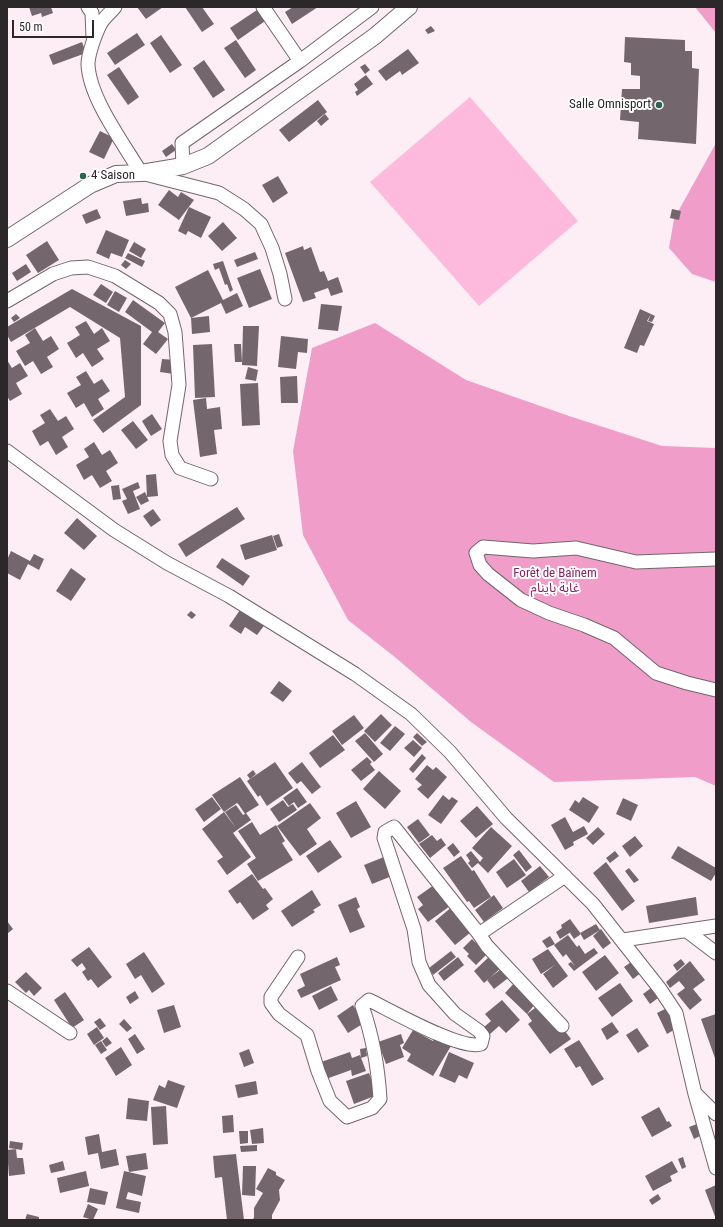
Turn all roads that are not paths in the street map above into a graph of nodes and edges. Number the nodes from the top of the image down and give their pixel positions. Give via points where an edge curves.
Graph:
1 (88, 7) edge
2 (114, 7) edge
3 (263, 7) edge
4 (408, 7) edge
5 (364, 9) edge
6 (93, 42) junction
7 (300, 61) junction
8 (183, 166) junction
9 (141, 173) junction
10 (7, 238) edge
11 (285, 299) dead end
12 (7, 301) edge
13 (7, 450) edge
14 (211, 479) dead end
15 (716, 559) edge
16 (716, 690) edge
17 (565, 876) junction
18 (716, 926) edge
19 (687, 931) junction
20 (479, 934) junction
21 (623, 940) junction
22 (716, 954) edge
23 (298, 957) dead end
24 (7, 991) edge
25 (562, 1026) dead end
26 (70, 1033) dead end
27 (695, 1094) junction
28 (716, 1114) edge
29 (716, 1168) edge

1 - 6 street via 92,14
2 - 6 street via 101,23
3 - 7 street
4 - 8 main road via 375,36 208,156
5 - 7 street
6 - 9 street via 88,63 98,102
7 - 8 street via 182,143
8 - 9 main road
9 - 10 main road via 116,174 90,184
9 - 11 street via 219,193 244,208 261,224 272,248
12 - 14 street via 53,274 71,268 88,267 115,276 159,303 170,314 175,332 179,385 170,441 172,455 180,468
13 - 17 street via 114,530 349,669 411,714 450,752 506,818
15 - 16 street via 636,562 576,548 533,551 483,547 476,553 480,565 488,574 522,600 548,613 614,638 656,673
17 - 20 street
17 - 21 street
18 - 19 street
19 - 21 street
19 - 22 street
20 - 23 street via 394,827 385,832 384,838 414,929 419,962 426,979 455,1014 479,1031 483,1040 476,1046 460,1043 369,1000 362,1006 377,1065 380,1099 372,1108 347,1117 330,1101 308,1035 279,1014 271,1003 271,997
20 - 25 street via 487,946
21 - 27 street via 676,1013
24 - 26 street
27 - 28 street
27 - 29 street

